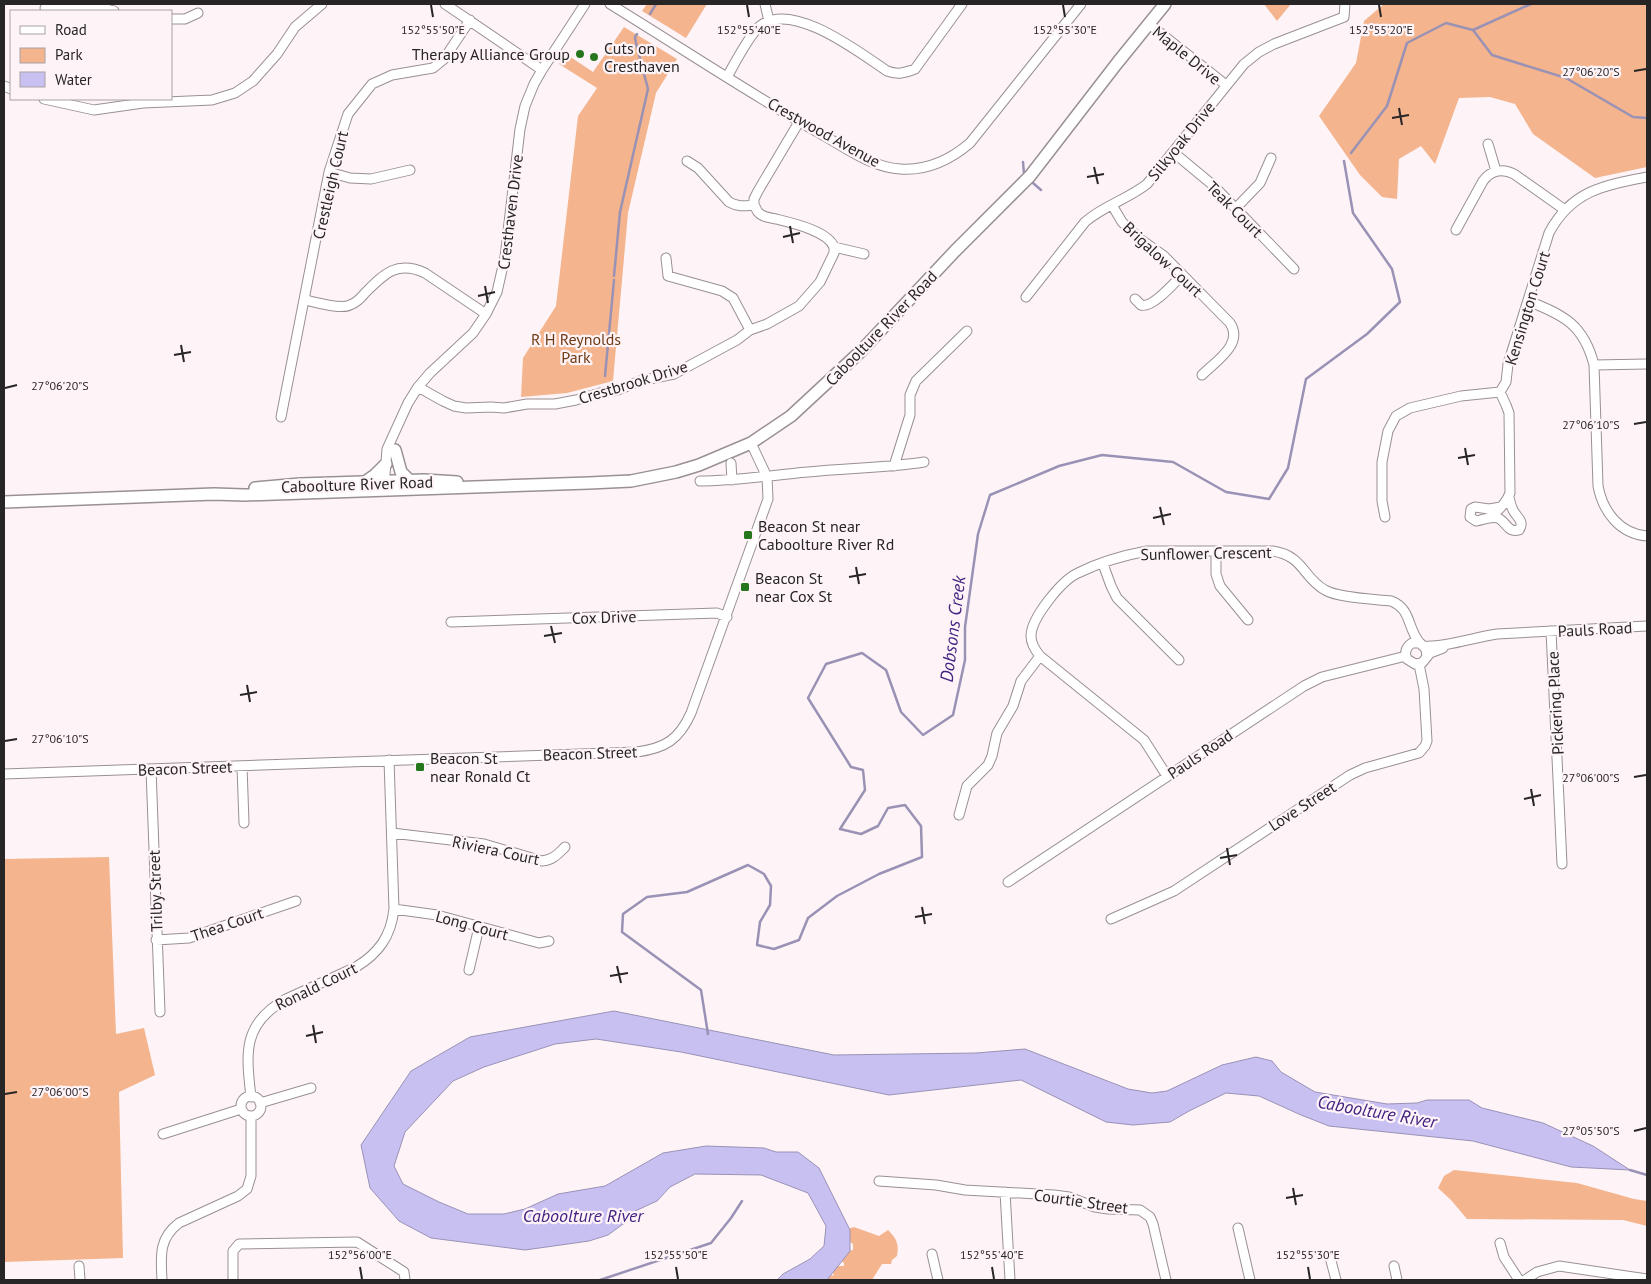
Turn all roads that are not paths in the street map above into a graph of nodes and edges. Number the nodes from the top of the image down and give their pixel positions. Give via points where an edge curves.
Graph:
1 (322, 4) edge
2 (445, 4) edge
3 (585, 4) edge
4 (610, 4) edge
5 (765, 4) edge
6 (962, 4) edge
7 (1081, 4) edge
8 (1165, 4) edge
9 (1345, 4) edge
10 (45, 8) edge
11 (110, 10) edge
12 (198, 14) dead end
13 (172, 19) edge
14 (470, 20) junction
15 (768, 21) junction
16 (1149, 24) junction
17 (542, 70) junction
18 (726, 77) junction
19 (1226, 85) junction
20 (49, 100) edge
21 (799, 122) junction
22 (1488, 144) dead end
23 (1173, 152) junction
24 (1271, 158) dead end
25 (687, 160) dead end
26 (410, 170) dead end
27 (1496, 171) junction
28 (329, 172) junction
29 (1647, 177) edge
30 (754, 205) junction
31 (1112, 205) junction
32 (1236, 208) junction
33 (1565, 210) junction
34 (1456, 230) dead end
35 (834, 248) junction
36 (864, 254) dead end
37 (666, 258) dead end
38 (1294, 269) dead end
39 (1182, 275) junction
40 (1026, 297) dead end
41 (1135, 299) dead end
42 (304, 300) junction
43 (1528, 301) junction
44 (486, 314) junction
45 (750, 330) junction
46 (967, 331) dead end
47 (1647, 364) edge
48 (1594, 365) junction
49 (1202, 375) dead end
50 (418, 387) junction
51 (1500, 392) junction
52 (281, 417) dead end
53 (396, 433) junction
54 (751, 443) junction
55 (395, 450) junction
56 (924, 462) dead end
57 (731, 463) dead end
58 (386, 464) junction
59 (894, 466) junction
60 (767, 477) junction
61 (732, 480) junction
62 (410, 481) junction
63 (700, 481) dead end
64 (364, 482) junction
65 (387, 486) junction
66 (500, 486) junction
67 (214, 494) junction
68 (1508, 497) junction
69 (4, 502) edge
70 (1501, 507) junction
71 (1385, 517) dead end
72 (1488, 518) junction
73 (1647, 536) edge
74 (1216, 551) junction
75 (1103, 564) junction
76 (726, 616) junction
77 (1248, 620) dead end
78 (451, 622) dead end
79 (1409, 622) junction
80 (1647, 626) edge
81 (1551, 631) junction
82 (1454, 643) junction
83 (1422, 644) junction
84 (1409, 646) junction
85 (1040, 656) junction
86 (1406, 656) junction
87 (1426, 657) junction
88 (1179, 660) dead end
89 (1419, 664) junction
90 (389, 760) junction
91 (242, 766) junction
92 (151, 769) junction
93 (4, 774) edge
94 (1168, 776) junction
95 (959, 815) dead end
96 (244, 823) dead end
97 (392, 833) junction
98 (565, 847) dead end
99 (1562, 864) dead end
100 (1008, 882) dead end
101 (296, 900) dead end
102 (394, 909) junction
103 (1111, 919) dead end
104 (479, 927) junction
105 (156, 940) junction
106 (549, 941) dead end
107 (469, 970) dead end
108 (160, 1012) dead end
109 (311, 1088) dead end
110 (251, 1097) junction
111 (260, 1103) junction
112 (241, 1109) junction
113 (251, 1116) junction
114 (163, 1134) dead end
115 (879, 1181) dead end
116 (1005, 1192) junction
117 (1238, 1228) dead end
118 (1500, 1243) dead end
119 (932, 1254) dead end
120 (1330, 1257) dead end
121 (80, 1266) dead end
122 (1394, 1266) dead end
123 (1628, 1278) edge
124 (80, 1280) edge
125 (162, 1280) edge
126 (233, 1280) edge
127 (405, 1280) edge
128 (938, 1280) edge
129 (1010, 1280) edge
130 (1166, 1280) edge
131 (1250, 1280) edge
132 (1336, 1280) edge
133 (1398, 1280) edge
134 (1519, 1280) edge
135 (1525, 1280) edge
136 (1647, 1280) edge

1 - 20 street via 295,27 253,81 235,93 212,100 142,103 94,110
2 - 14 street
3 - 17 street, Cresthaven Drive
4 - 18 street, Crestwood Avenue
5 - 15 street
6 - 15 street via 914,69 902,74 887,70 810,24 785,18
7 - 21 street, Crestwood Avenue via 970,143 942,162 913,169 884,166
8 - 16 main road, Caboolture River Road
9 - 19 street, Silkyoak Drive via 1344,17 1259,52
10 - 11 street via 97,7
12 - 13 street
14 - 17 street
14 - 28 street, Crestleigh Court via 444,59 433,68 392,75 372,84 348,114
15 - 18 street via 753,34
16 - 19 street, Maple Drive
16 - 54 main road, Caboolture River Road via 1030,176 861,351 791,416
17 - 44 street, Cresthaven Drive via 522,117 503,269 497,292
18 - 21 street, Crestwood Avenue
19 - 23 street, Silkyoak Drive
21 - 30 street via 758,191
22 - 27 street
23 - 31 street, Silkyoak Drive via 1147,184
23 - 32 street, Teak Court
24 - 32 street via 1260,183
25 - 30 street via 729,202
26 - 28 street via 371,179
27 - 33 street via 1509,171
27 - 34 street via 1486,176
28 - 42 street, Crestleigh Court
29 - 33 street, Kensington Court via 1599,187 1580,196
30 - 35 street via 766,217 827,237
31 - 39 street, Brigalow Court via 1122,222
31 - 40 street, Silkyoak Drive via 1085,222
32 - 38 street, Teak Court
33 - 43 street, Kensington Court via 1550,233
35 - 36 street
35 - 45 street, Crestbrook Drive via 820,282 799,306
37 - 45 street via 668,276 722,291 733,298
39 - 41 street via 1155,302 1147,305
39 - 49 street, Brigalow Court via 1234,328 1231,346
42 - 44 street via 350,306 386,273 406,267 425,272
42 - 52 street, Crestleigh Court
43 - 48 street via 1552,310 1575,326 1587,344
43 - 51 street, Kensington Court via 1508,364 1506,382
44 - 50 street, Cresthaven Drive via 466,341
45 - 50 street, Crestbrook Drive via 674,374 555,404 466,408 443,401
46 - 59 street via 916,381 910,395 910,415
47 - 48 street
48 - 73 street via 1600,500 1617,524
50 - 53 street, Cresthaven Drive via 403,412
51 - 68 street via 1509,413 1511,488
51 - 71 street via 1461,396 1410,408 1396,416 1388,432 1382,462
53 - 55 street, Cresthaven Drive
53 - 58 street, Cresthaven Drive via 387,449
54 - 60 street, Beacon Street
54 - 66 main road, Caboolture River Road via 692,467 631,481
55 - 62 main road via 399,468
55 - 65 street, Cresthaven Drive
56 - 59 street
57 - 61 street
58 - 64 main road
58 - 65 street, Cresthaven Drive
59 - 60 street
60 - 61 street
60 - 76 street, Beacon Street via 768,499
61 - 63 street
62 - 65 main road, Caboolture River Road
62 - 66 main road, Caboolture River Road
64 - 65 main road, Caboolture River Road
64 - 67 main road, Caboolture River Road via 272,486
65 - 66 main road, Caboolture River Road
65 - 67 main road, Caboolture River Road via 244,496
67 - 69 main road, Caboolture River Road
68 - 70 street
68 - 72 street via 1521,522 1519,530 1512,531 1498,518
70 - 72 street
70 - 72 street via 1475,507 1470,513 1476,521
74 - 75 street, Sunflower Crescent via 1147,551
74 - 77 street via 1216,574 1220,586
74 - 79 street, Sunflower Crescent via 1282,552 1296,561 1325,591 1391,600 1404,608
75 - 85 street, Sunflower Crescent via 1070,577 1036,618 1031,636 1033,647
75 - 88 street via 1117,598
76 - 78 street, Cox Drive via 717,613
76 - 90 street, Beacon Street via 685,726 676,738 660,747 637,752
79 - 83 street, Sunflower Crescent
79 - 84 street
80 - 81 street, Pauls Road
81 - 82 street, Pauls Road via 1497,634
81 - 99 street, Pickering Place
82 - 83 street, Pauls Road
82 - 87 street, Pauls Road
83 - 84 street
83 - 87 street
84 - 86 street
85 - 94 street via 1144,740
85 - 95 street via 1021,680 1013,706 1000,726 992,756 967,786
86 - 89 street via 1409,662
86 - 94 street, Pauls Road via 1322,677 1304,686
87 - 89 street
89 - 103 street, Love Street via 1425,697 1427,741 1419,753 1350,775 1174,891
90 - 91 street, Beacon Street
90 - 97 street, Ronald Court
91 - 92 street, Beacon Street
91 - 96 street
92 - 93 street, Beacon Street
92 - 105 street, Trilby Street
94 - 100 street, Pauls Road
97 - 98 street, Riviera Court via 484,844 542,861 555,857
97 - 102 street, Ronald Court
101 - 105 street, Thea Court via 189,938
102 - 104 street, Long Court via 437,915
102 - 110 street, Ronald Court via 388,934 366,961 276,1004 264,1015 252,1032 248,1048
104 - 106 street, Long Court via 539,943
104 - 107 street
105 - 108 street, Trilby Street
109 - 111 street
110 - 111 street
110 - 112 street via 243,1101
111 - 113 street via 259,1110
112 - 113 street
112 - 114 street
113 - 125 street via 251,1176 247,1189 171,1229 162,1248
115 - 116 street, Courtie Street
116 - 129 street
116 - 130 street, Courtie Street via 1069,1197 1108,1209 1140,1210 1150,1217 1153,1224
117 - 131 street
118 - 134 street via 1504,1257
119 - 128 street
120 - 132 street
121 - 124 street
122 - 133 street
123 - 135 street via 1559,1266 1537,1272
123 - 136 street
126 - 127 street via 233,1251 239,1244 357,1242 404,1272

